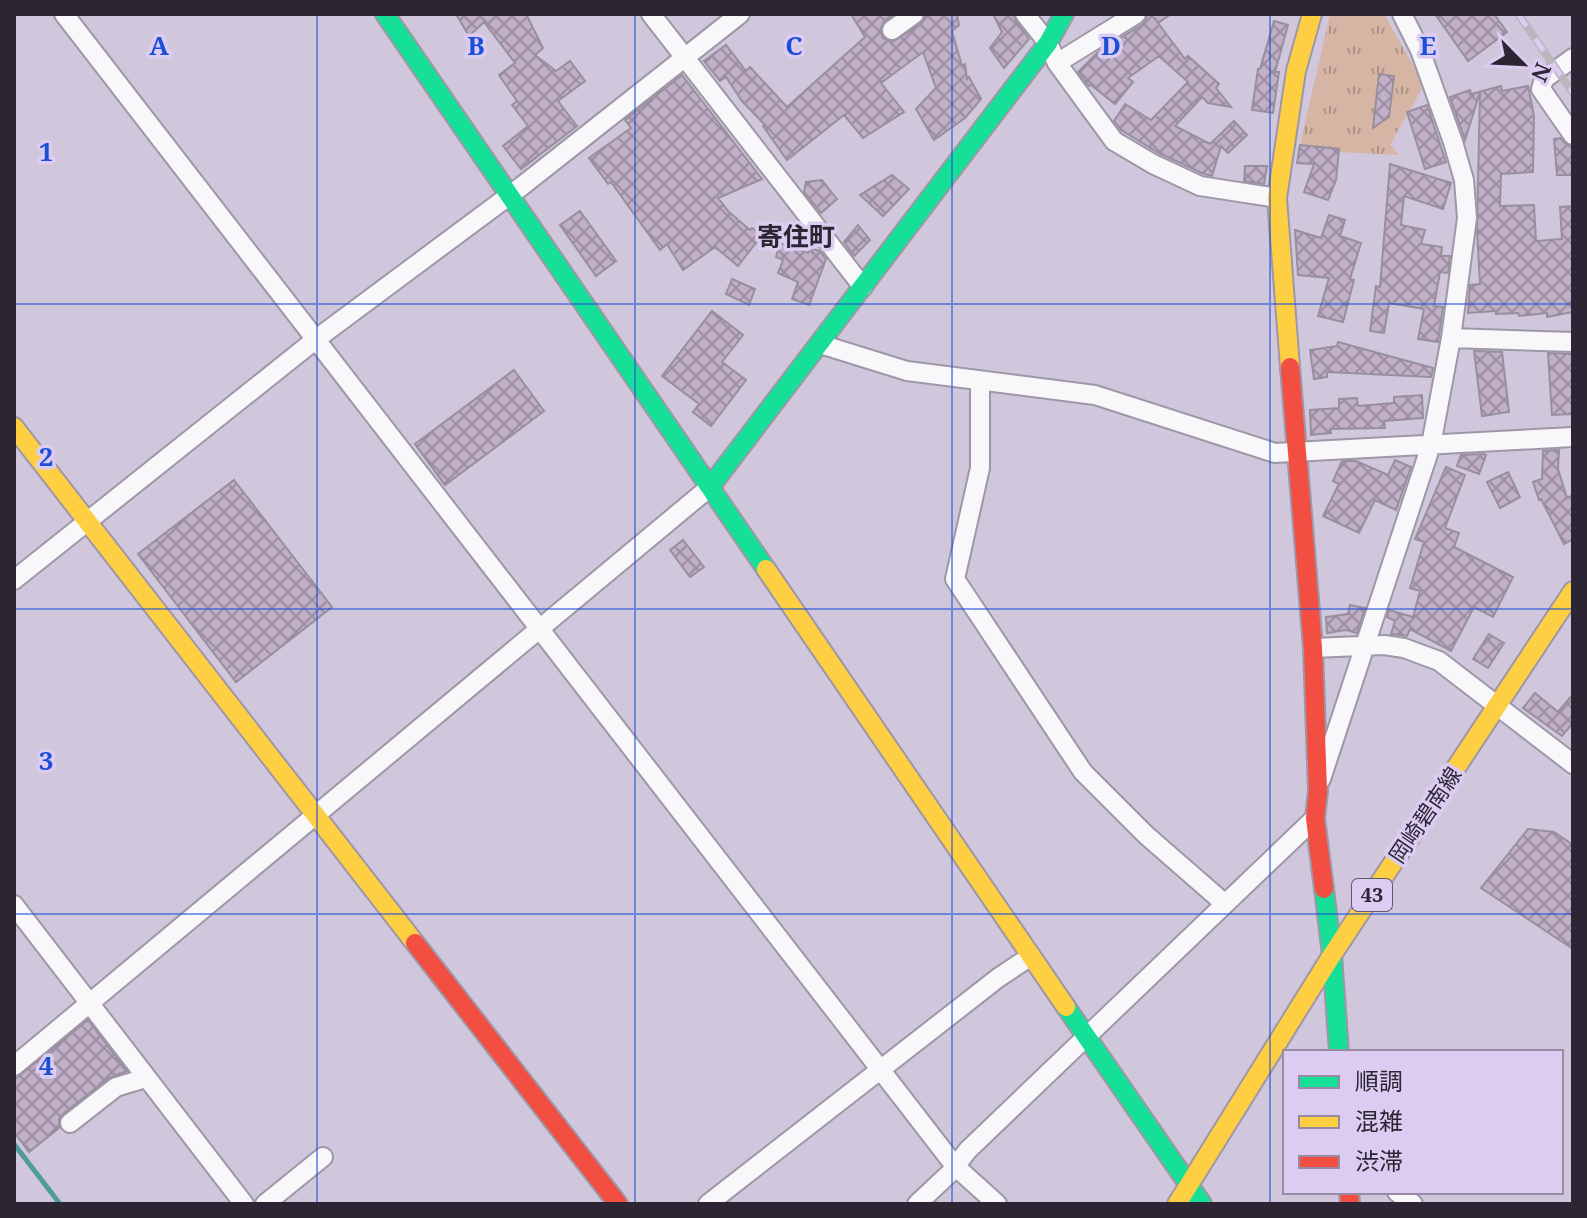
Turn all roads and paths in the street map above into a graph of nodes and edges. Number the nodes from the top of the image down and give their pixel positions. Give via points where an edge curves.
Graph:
1 (64, 14) edge
2 (385, 14) edge
3 (651, 14) edge
4 (740, 14) edge
5 (914, 14) edge
6 (1025, 14) edge
7 (1064, 14) edge
8 (1136, 14) edge
9 (1312, 14) edge
10 (1402, 14) edge
11 (892, 30) dead end
12 (1048, 43) junction
13 (685, 57) junction
14 (1573, 58) edge
15 (1057, 63) junction
16 (1573, 135) edge
17 (509, 195) junction
18 (1277, 198) junction
19 (863, 287) junction
20 (1451, 338) junction
21 (315, 340) junction
22 (1573, 342) edge
23 (820, 344) junction
24 (980, 380) junction
25 (14, 427) edge
26 (1573, 437) edge
27 (1431, 445) junction
28 (1296, 452) junction
29 (710, 487) junction
30 (89, 522) junction
31 (14, 580) edge
32 (1573, 591) edge
33 (540, 628) junction
34 (1365, 647) junction
35 (1313, 648) junction
36 (1497, 708) junction
37 (1573, 764) edge
38 (1318, 791) junction
39 (317, 815) junction
40 (1315, 818) junction
41 (1224, 903) junction
42 (14, 905) edge
43 (1332, 955) junction
44 (1031, 956) junction
45 (90, 1004) junction
46 (1087, 1036) junction
47 (1339, 1050) edge
48 (14, 1066) edge
49 (881, 1070) junction
50 (146, 1078) junction
51 (70, 1123) dead end
52 (323, 1157) dead end
53 (955, 1166) junction
54 (1189, 1185) junction
55 (244, 1204) edge
56 (265, 1204) edge
57 (618, 1204) edge
58 (708, 1204) edge
59 (917, 1204) edge
60 (997, 1204) edge
61 (1177, 1204) edge
62 (1202, 1204) edge

1 - 21 street
2 - 17 street
3 - 13 street
4 - 13 street
5 - 11 street
6 - 12 street
7 - 12 street
8 - 15 street
9 - 18 street via 1296,71
10 - 20 street via 1420,50 1464,180 1467,218
12 - 15 street
12 - 19 street
13 - 17 street
13 - 19 street
14 - 16 street via 1544,79 1541,89
15 - 18 street via 1114,141 1200,186
17 - 21 street
17 - 29 street
18 - 28 street
19 - 23 street
20 - 22 street
20 - 27 street
21 - 30 street
21 - 33 street
23 - 24 street via 907,371
23 - 29 street
24 - 28 street via 1095,395 1275,453
24 - 41 street via 980,468 955,579 1083,772
25 - 30 street
26 - 27 street
27 - 28 street
27 - 34 street
28 - 35 street
29 - 33 street
29 - 44 street
30 - 31 street
30 - 39 street
32 - 36 street, 岡崎碧南線 / 43
33 - 39 street
33 - 49 street
34 - 35 street
34 - 36 street via 1404,648 1439,661
34 - 38 street
35 - 38 street
36 - 37 street
36 - 43 street, 岡崎碧南線 / 43
38 - 40 street
39 - 45 street
39 - 57 street
40 - 41 street
40 - 43 street
41 - 46 street
42 - 45 street
43 - 47 street
43 - 54 street, 岡崎碧南線 / 43
44 - 46 street
44 - 49 street
45 - 48 street
45 - 50 street
46 - 53 street
46 - 54 street
49 - 53 street
49 - 58 street
50 - 51 street via 116,1087
50 - 55 street
52 - 56 street
53 - 59 street
53 - 60 street
54 - 61 street, 岡崎碧南線 / 43
54 - 62 street

